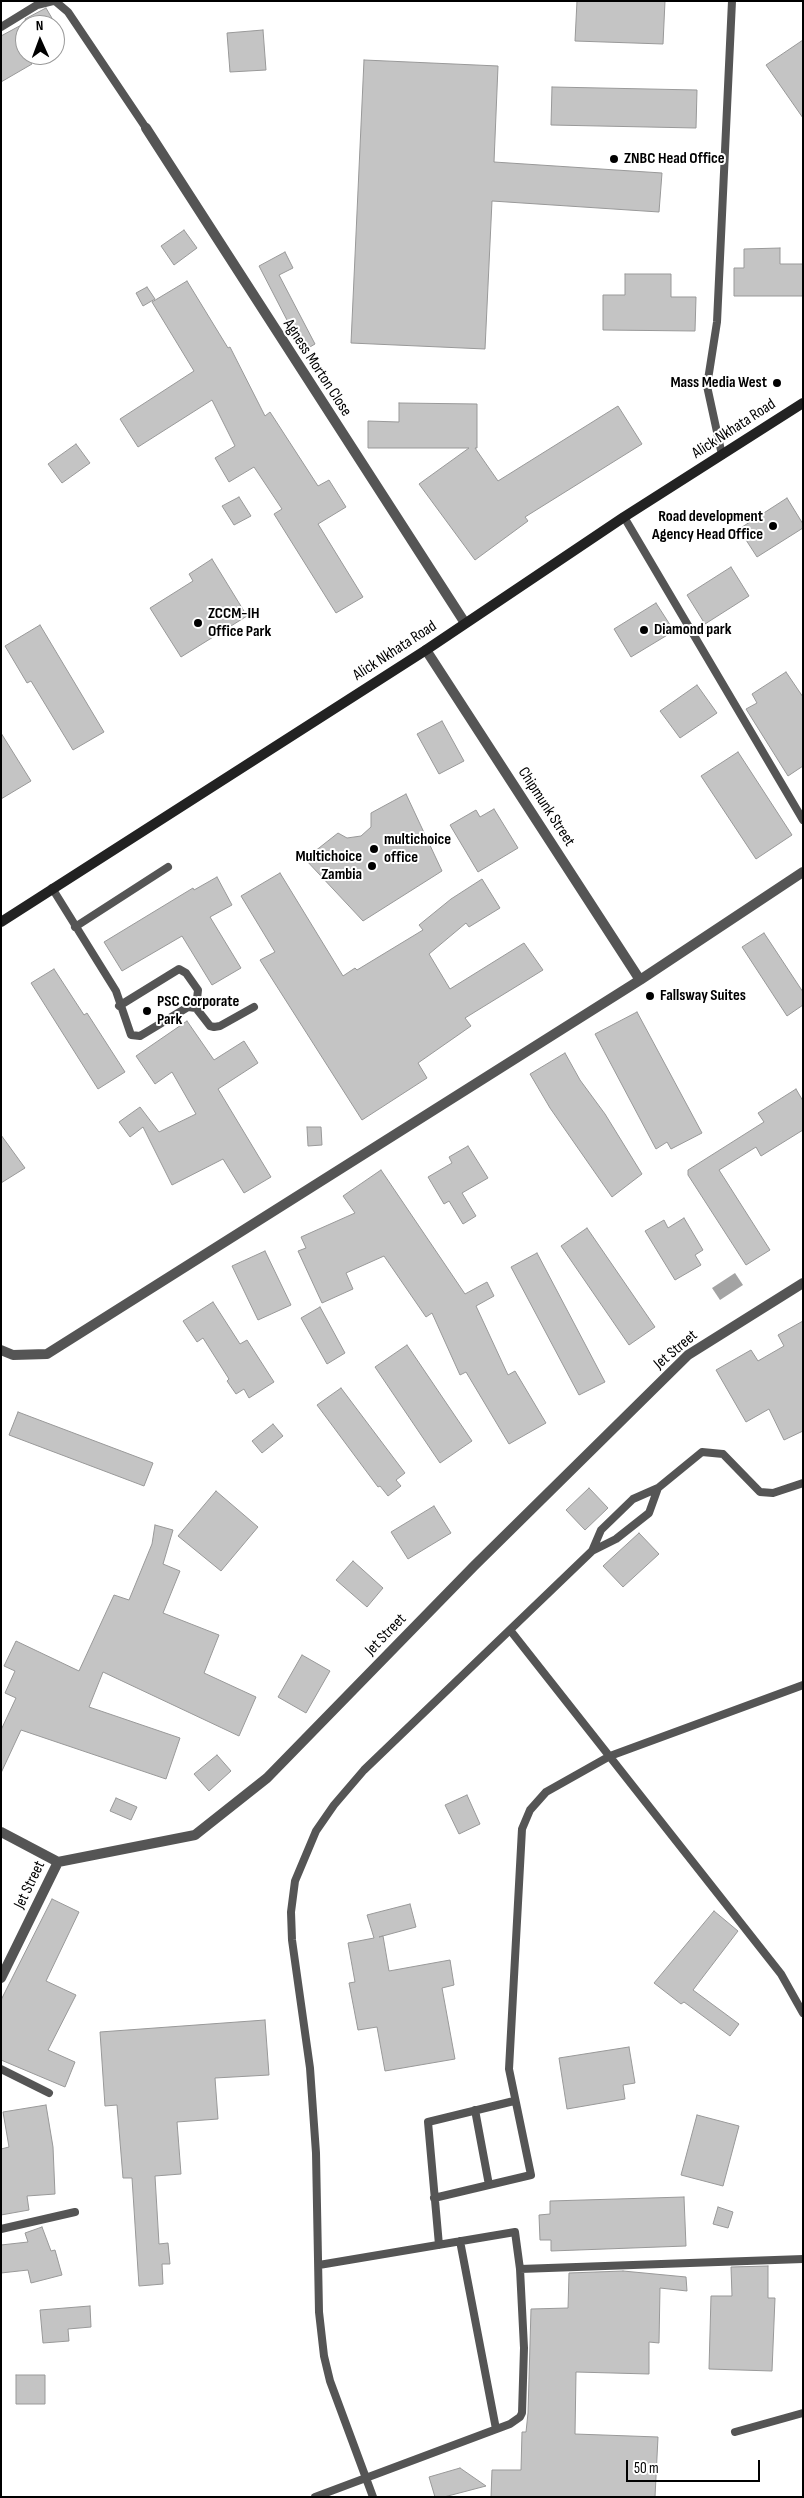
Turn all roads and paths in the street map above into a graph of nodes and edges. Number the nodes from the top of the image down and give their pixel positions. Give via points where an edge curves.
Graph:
1 (54, 1) edge
2 (732, 1) edge
3 (1, 27) edge
4 (146, 128) joint
5 (803, 403) edge
6 (722, 455) junction
7 (624, 517) junction
8 (465, 623) junction
9 (426, 650) junction
10 (803, 820) edge
11 (168, 867) dead end
12 (803, 872) edge
13 (52, 888) junction
14 (1, 922) edge
15 (75, 927) junction
16 (640, 980) junction
17 (119, 1006) junction
18 (254, 1007) dead end
19 (196, 1008) junction
20 (803, 1283) edge
21 (1, 1350) edge
22 (803, 1483) edge
23 (658, 1488) junction
24 (592, 1551) junction
25 (510, 1630) junction
26 (803, 1685) edge
27 (610, 1756) junction
28 (1, 1832) edge
29 (58, 1862) junction
30 (1, 1978) edge
31 (803, 2014) edge
32 (1, 2069) edge
33 (49, 2093) dead end
34 (514, 2101) junction
35 (476, 2110) junction
36 (489, 2185) junction
37 (434, 2198) junction
38 (75, 2212) dead end
39 (1, 2229) edge
40 (460, 2241) junction
41 (439, 2245) junction
42 (803, 2259) edge
43 (319, 2265) junction
44 (520, 2269) junction
45 (803, 2413) edge
46 (496, 2429) junction
47 (735, 2432) dead end
48 (366, 2478) junction
49 (315, 2497) edge
50 (373, 2497) edge

1 - 3 lane via 37,5
1 - 4 lane via 68,12
2 - 6 lane via 717,322 707,386
4 - 8 street, Agness Morton Close
5 - 6 main road, Alick Nkhata Road
6 - 7 main road, Alick Nkhata Road
7 - 8 main road, Alick Nkhata Road
7 - 10 lane
8 - 9 main road, Alick Nkhata Road
9 - 13 main road, Alick Nkhata Road
9 - 16 street, Chipmunk Street
11 - 15 lane
12 - 16 street
13 - 14 main road, Alick Nkhata Road
13 - 15 lane
15 - 17 lane via 116,991
16 - 21 street via 47,1354 12,1355
17 - 19 lane via 131,1035 136,1037 188,1007
17 - 19 lane via 179,969 186,973 198,990
18 - 19 lane via 214,1027
20 - 29 street, Jet Street via 688,1355 474,1566 267,1778 195,1835
22 - 23 lane via 773,1493 760,1492 724,1454 702,1452
23 - 24 lane via 633,1499 601,1530
23 - 24 lane via 649,1513 616,1539
24 - 25 lane
25 - 27 lane
25 - 43 lane via 364,1770 334,1805 316,1831 296,1881 291,1912 292,1940 310,2068
26 - 27 lane
27 - 31 lane via 781,1974
27 - 34 lane via 546,1792 530,1810 522,1829 508,2068
28 - 29 street
29 - 30 street, Jet Street
32 - 33 lane
34 - 35 lane
34 - 36 lane via 531,2175
35 - 36 lane
35 - 37 lane via 428,2122
36 - 37 lane
37 - 41 lane
38 - 39 lane
40 - 41 lane
40 - 44 lane via 515,2232
40 - 46 lane
41 - 43 lane
42 - 44 lane
43 - 48 lane via 319,2312 330,2381
44 - 46 lane via 524,2348 522,2413 510,2424
45 - 47 lane
46 - 48 lane
48 - 49 lane
48 - 50 lane

